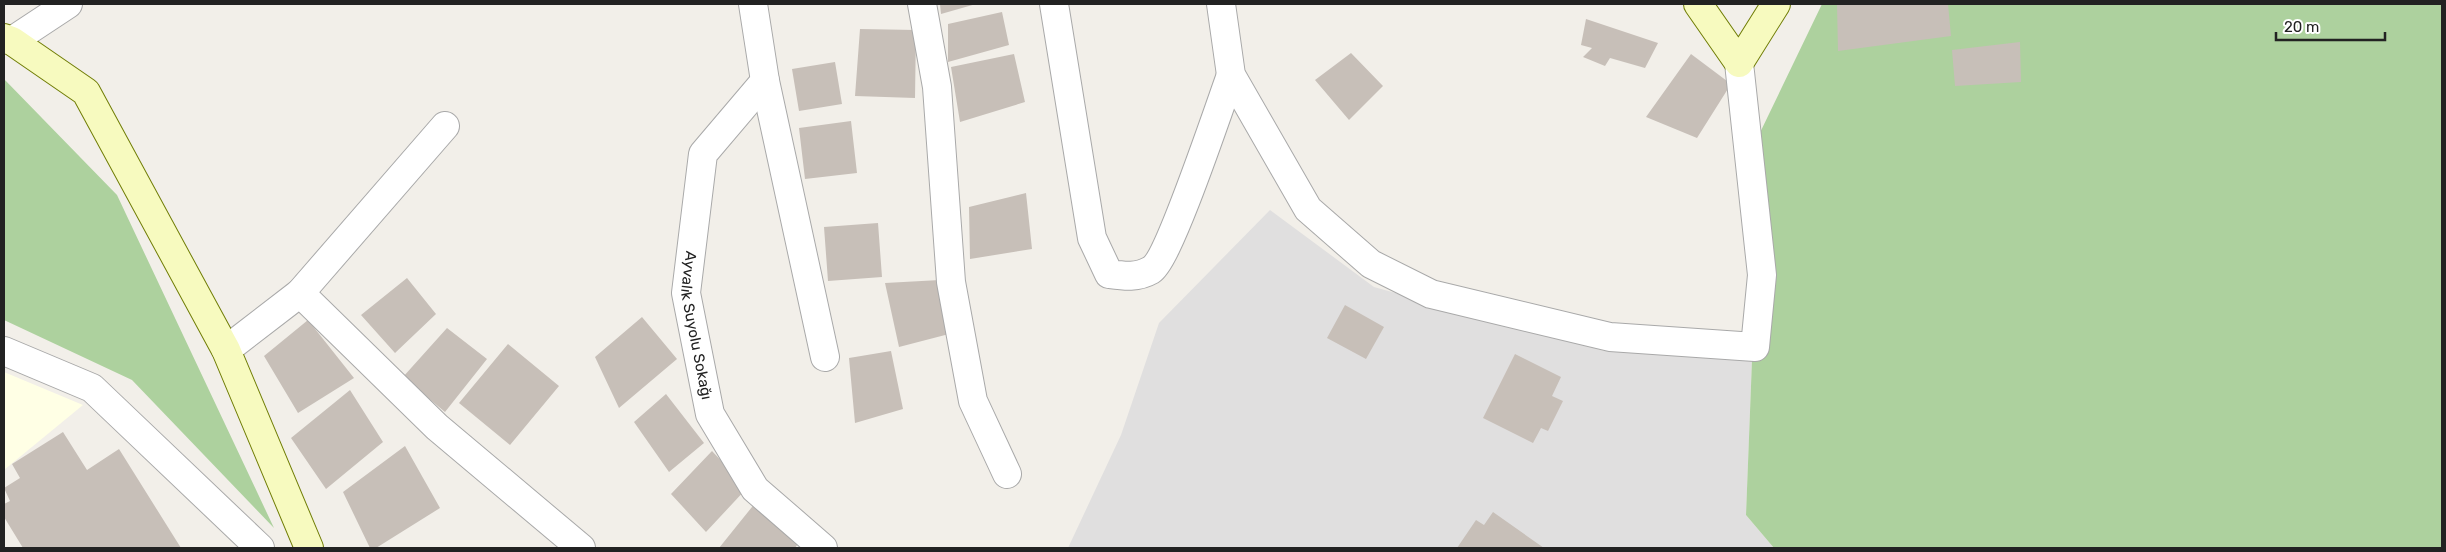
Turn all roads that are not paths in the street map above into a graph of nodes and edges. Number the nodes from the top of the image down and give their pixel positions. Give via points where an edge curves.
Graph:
1 (68, 4) edge
2 (753, 4) edge
3 (922, 4) edge
4 (1054, 4) edge
5 (1221, 4) edge
6 (1698, 4) edge
7 (1776, 4) edge
8 (8, 39) edge
9 (1739, 64) junction
10 (1231, 75) junction
11 (765, 81) junction
12 (445, 126) dead end
13 (300, 293) junction
14 (226, 350) junction
15 (4, 351) edge
16 (825, 357) dead end
17 (1007, 474) dead end
18 (260, 548) edge
19 (309, 548) edge
20 (581, 548) edge
21 (823, 548) edge

1 - 8 street
2 - 11 street
3 - 17 street via 937,87 952,291 973,401
4 - 10 street via 1092,238 1109,274 1132,276 1152,270 1169,244
5 - 10 street
6 - 9 street
7 - 9 street
8 - 14 street via 86,92
9 - 10 street via 1762,275 1755,347 1610,337 1431,294 1371,264 1308,209
11 - 16 street
11 - 21 street, Ayvalık Suyolu Sokağı via 703,154 686,293 710,414 755,489
12 - 13 street
13 - 14 street
13 - 20 street via 437,427
14 - 19 street
15 - 18 street via 92,388

